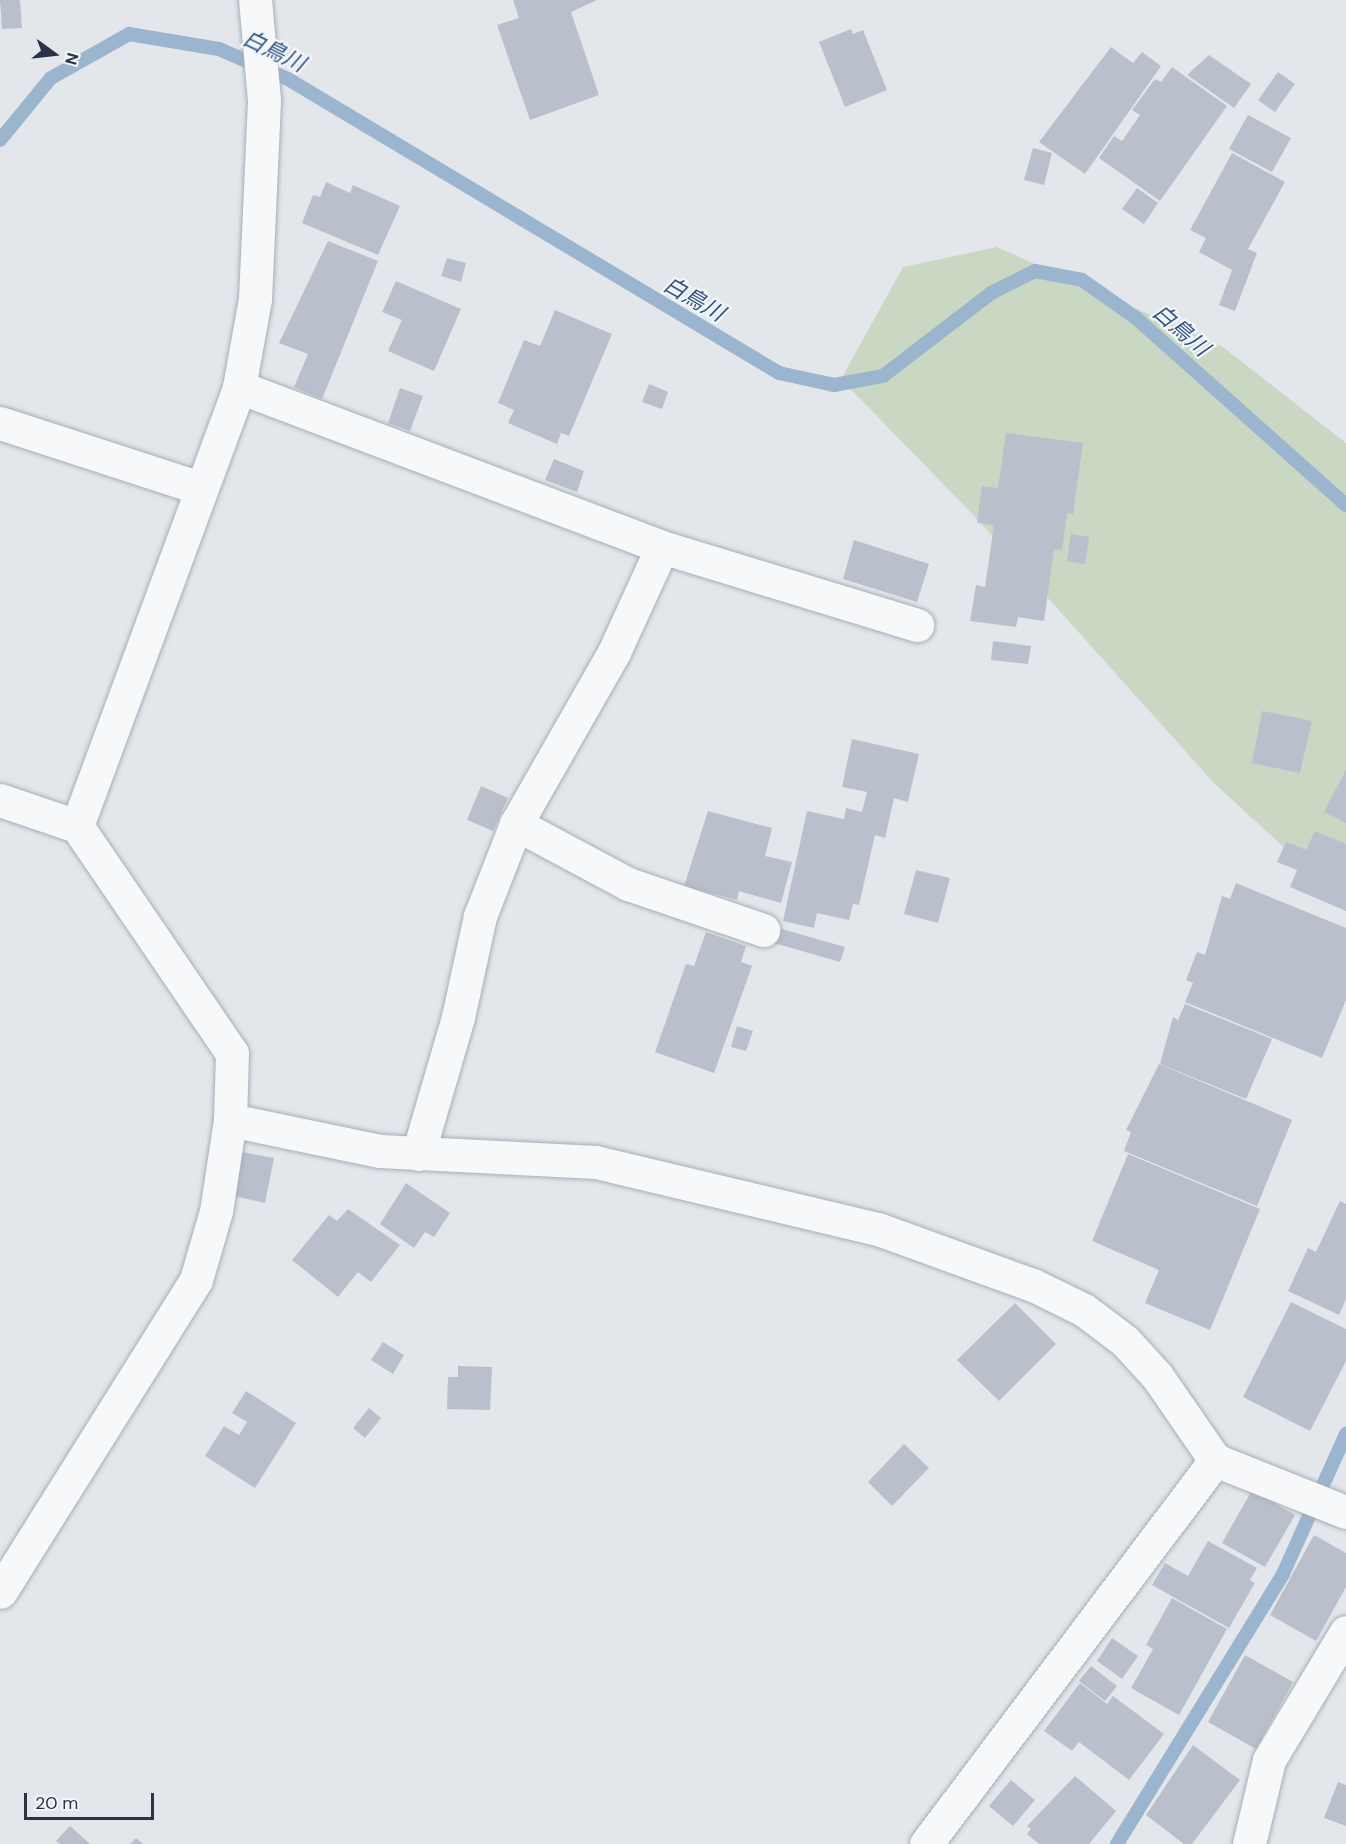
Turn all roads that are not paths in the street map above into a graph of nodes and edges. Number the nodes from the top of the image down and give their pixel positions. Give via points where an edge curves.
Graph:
1 (259, 14) edge
2 (239, 387) junction
3 (0, 423) edge
4 (200, 488) junction
5 (662, 547) junction
6 (917, 625) dead end
7 (0, 800) edge
8 (516, 824) junction
9 (77, 826) junction
10 (763, 930) dead end
11 (230, 1120) junction
12 (418, 1154) junction
13 (1215, 1460) junction
14 (1346, 1512) edge
15 (0, 1592) edge
16 (1346, 1632) edge
17 (926, 1844) edge
18 (1249, 1844) edge

1 - 2 street via 264,100 255,299
2 - 4 street
2 - 5 street
3 - 4 street
4 - 9 street
5 - 6 street
5 - 8 street via 614,652
7 - 9 street
8 - 10 street via 628,884
8 - 12 street via 480,916 458,1017
9 - 11 street via 232,1053
11 - 12 street
11 - 15 street via 216,1211 195,1280
12 - 13 street via 596,1162 669,1177 878,1229 1033,1285 1084,1310 1125,1341 1190,1417
13 - 14 street
13 - 17 street
16 - 18 street via 1269,1760

